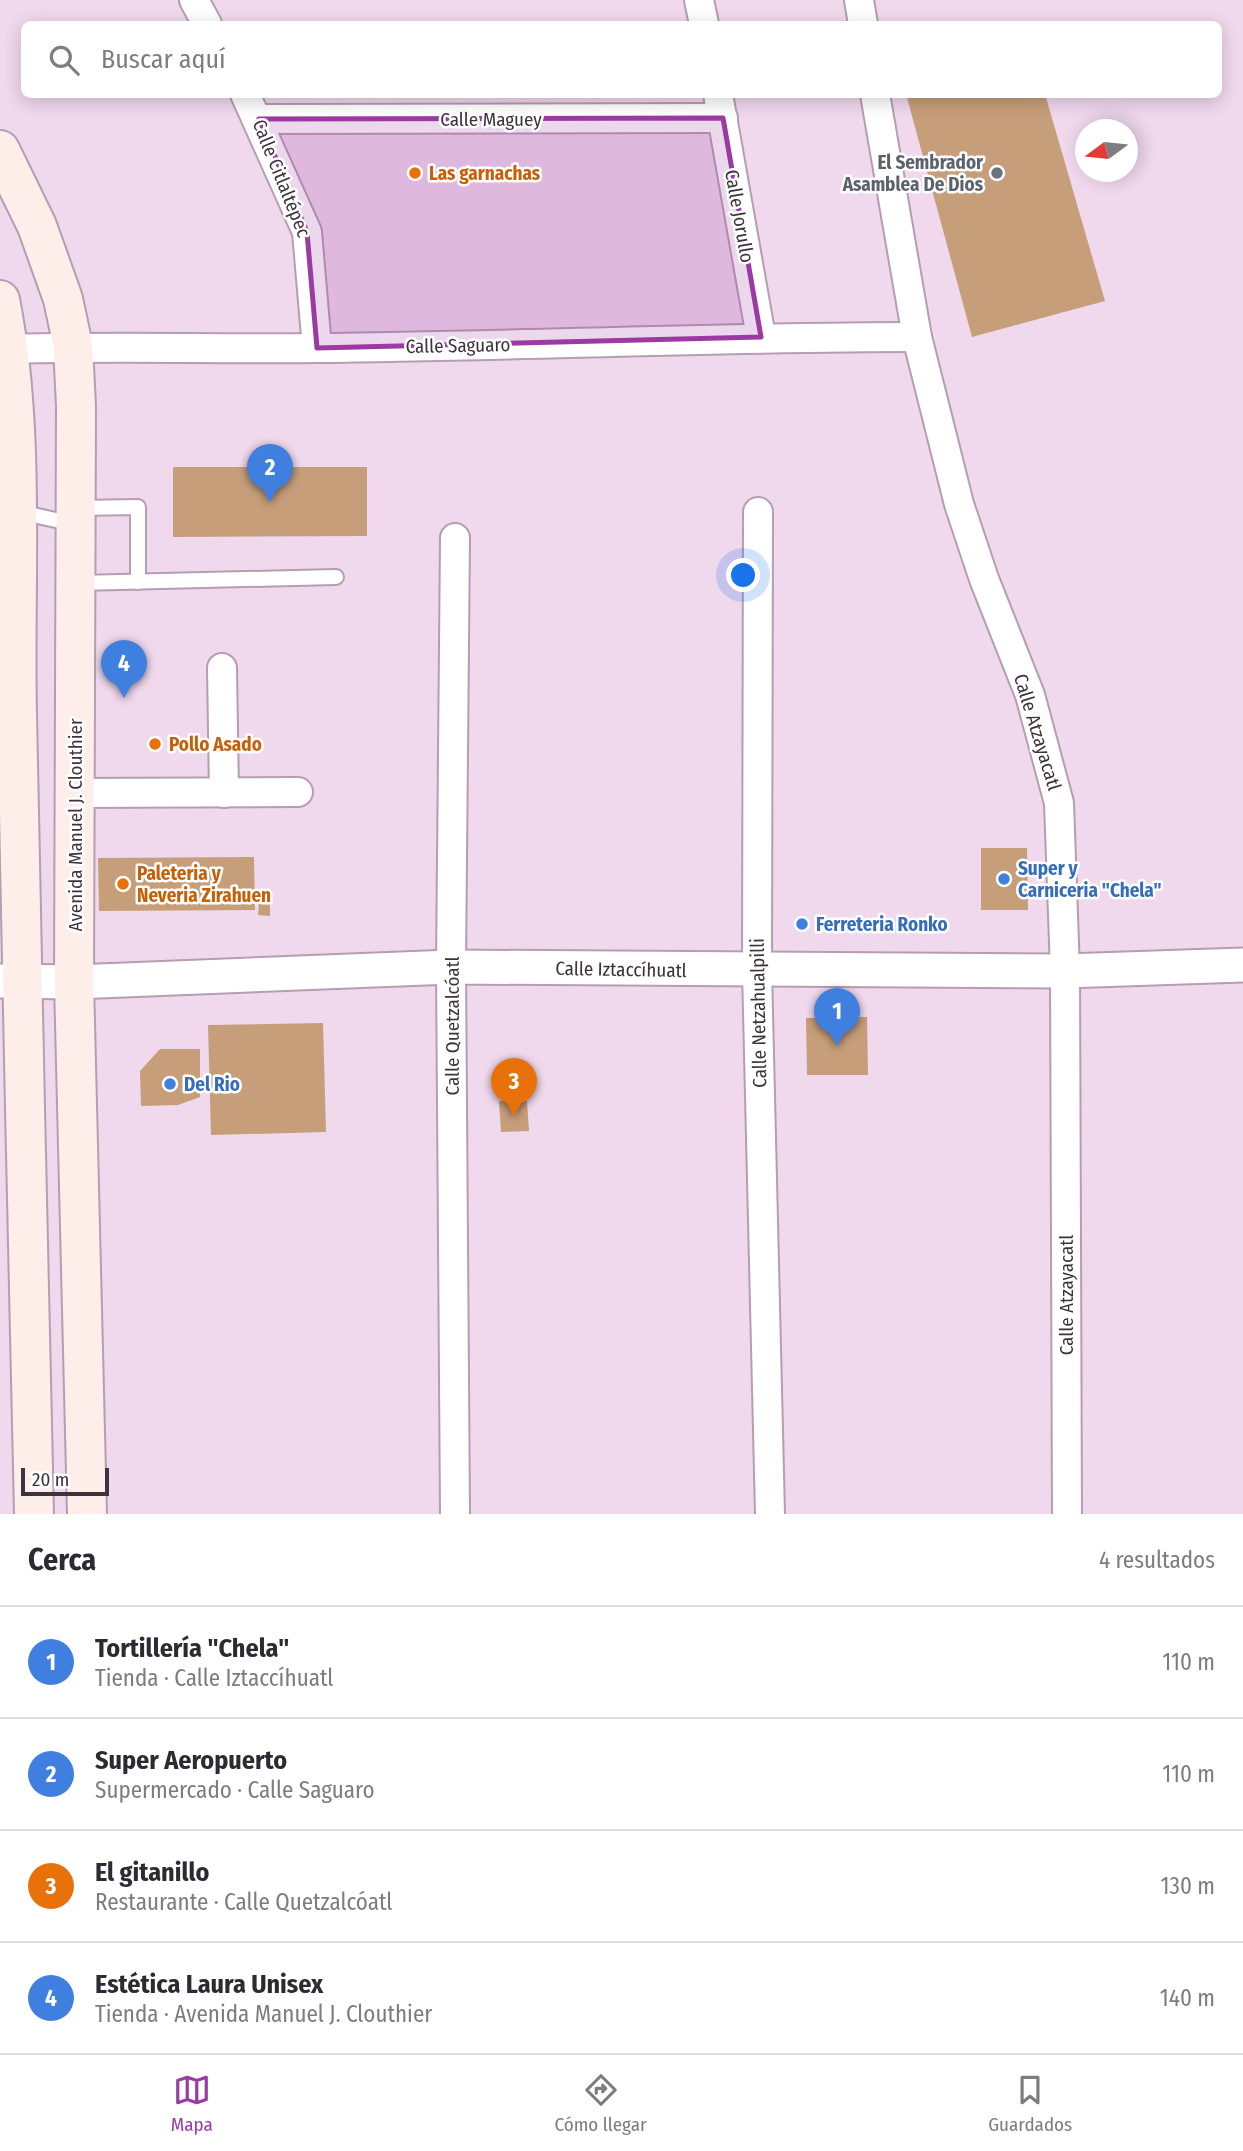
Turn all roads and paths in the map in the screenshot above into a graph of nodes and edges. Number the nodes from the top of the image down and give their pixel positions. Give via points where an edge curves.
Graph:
1 (194, 0) edge
2 (699, 0) edge
3 (859, 0) edge
4 (205, 21) edge
5 (703, 21) edge
6 (862, 21) edge
7 (248, 98) edge
8 (876, 98) edge
9 (721, 106) edge
10 (259, 119) junction
11 (0, 150) edge
12 (0, 300) edge
13 (761, 337) junction
14 (916, 337) junction
15 (73, 346) junction
16 (317, 348) junction
17 (5, 349) edge
18 (8, 510) edge
19 (758, 512) dead end
20 (76, 516) junction
21 (455, 538) dead end
22 (336, 577) dead end
23 (138, 582) junction
24 (75, 583) junction
25 (222, 668) dead end
26 (8, 691) edge
27 (298, 792) dead end
28 (75, 793) junction
29 (224, 793) junction
30 (1243, 965) edge
31 (451, 967) junction
32 (757, 970) junction
33 (1065, 971) junction
34 (11, 980) edge
35 (74, 982) junction
36 (34, 1514) edge
37 (87, 1514) edge
38 (455, 1514) edge
39 (770, 1514) edge
40 (1067, 1514) edge

1 - 4 street
2 - 5 street
3 - 6 street
7 - 10 street, Calle Citlaltépec
8 - 14 street, Calle Atzayacatl
9 - 10 street, Calle Maguey
9 - 13 street, Calle Jorullo
10 - 16 street, Calle Citlaltépec via 307,232
11 - 15 main road, Avenida Manuel J. Clouthier via 52,262
12 - 17 main road
13 - 14 street, Calle Saguaro
13 - 16 street, Calle Saguaro
14 - 33 street, Calle Atzayacatl via 959,504 1030,695 1054,776 1062,827
15 - 16 street, Calle Saguaro
15 - 17 street, Calle Saguaro
15 - 20 main road, Avenida Manuel J. Clouthier
17 - 18 main road
18 - 20 lane
18 - 26 main road
19 - 32 street, Calle Netzahualpilli
20 - 23 lane via 138,507
20 - 24 main road, Avenida Manuel J. Clouthier
21 - 31 street, Calle Quetzalcóatl
22 - 23 lane
23 - 24 lane
24 - 28 main road, Avenida Manuel J. Clouthier
25 - 29 street
26 - 34 main road
27 - 29 street
28 - 29 street
28 - 35 main road, Avenida Manuel J. Clouthier
30 - 33 street, Calle Iztaccíhuatl
31 - 32 street, Calle Iztaccíhuatl
31 - 35 street, Calle Iztaccíhuatl
31 - 38 street, Calle Quetzalcóatl
32 - 33 street, Calle Iztaccíhuatl
32 - 39 street, Calle Netzahualpilli
33 - 40 street, Calle Atzayacatl
34 - 35 street, Calle Iztaccíhuatl
34 - 36 main road
35 - 37 main road, Avenida Manuel J. Clouthier

